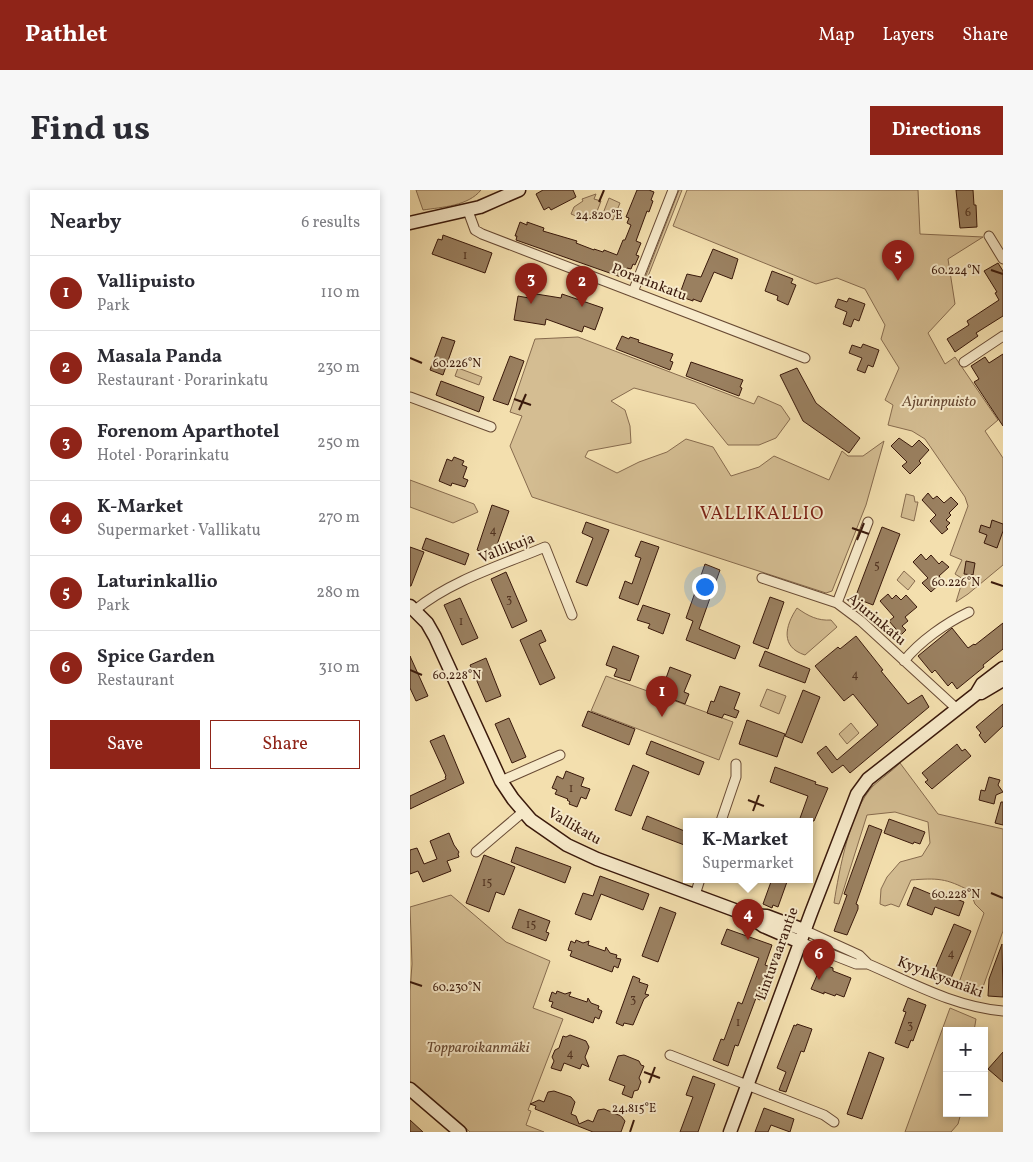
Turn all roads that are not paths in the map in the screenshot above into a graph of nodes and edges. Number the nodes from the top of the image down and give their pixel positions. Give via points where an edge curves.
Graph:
1 (519, 190) edge
2 (673, 190) edge
3 (468, 211) junction
4 (410, 223) edge
5 (989, 236) dead end
6 (1003, 259) edge
7 (633, 292) junction
8 (1003, 336) edge
9 (805, 358) dead end
10 (964, 362) dead end
11 (410, 397) edge
12 (491, 427) dead end
13 (868, 522) dead end
14 (762, 578) dead end
15 (838, 604) junction
16 (412, 608) edge
17 (969, 612) dead end
18 (572, 615) dead end
19 (904, 661) junction
20 (1003, 668) edge
21 (1003, 680) edge
22 (976, 694) junction
23 (957, 709) junction
24 (560, 755) dead end
25 (736, 764) dead end
26 (501, 781) junction
27 (523, 812) junction
28 (722, 818) edge
29 (476, 852) dead end
30 (698, 883) edge
31 (694, 895) junction
32 (802, 936) junction
33 (1003, 1011) edge
34 (670, 1055) dead end
35 (748, 1085) junction
36 (410, 1089) edge
37 (834, 1122) dead end
38 (460, 1132) edge
39 (730, 1132) edge

1 - 3 main road
2 - 7 street
3 - 4 main road
3 - 7 street, Porarinkatu via 475,230 482,234
5 - 6 street
7 - 9 street, Porarinkatu
8 - 10 street
11 - 12 street
13 - 15 street
14 - 15 street, Ajurinkatu
15 - 19 street, Ajurinkatu
16 - 18 street, Vallikuja via 446,589 545,547
16 - 26 main road, Vallikatu via 426,623 441,649
17 - 19 street via 956,618
19 - 23 street, Ajurinkatu
20 - 22 main road, Lintuvaarantie via 982,684
21 - 22 main road, Lintuvaarantie
22 - 23 main road, Lintuvaarantie
23 - 32 main road, Lintuvaarantie via 862,786 852,804
24 - 26 street
25 - 28 street via 736,777
26 - 27 main road, Vallikatu
27 - 29 street
27 - 31 main road, Vallikatu via 543,830 580,852
30 - 31 street
31 - 32 main road, Vallikatu via 748,915 767,916
32 - 33 street, Kyyhkysmäki via 859,955 868,964 964,1004
32 - 35 main road, Lintuvaarantie
34 - 35 street
35 - 37 street
35 - 39 main road, Lintuvaarantie
36 - 38 main road

